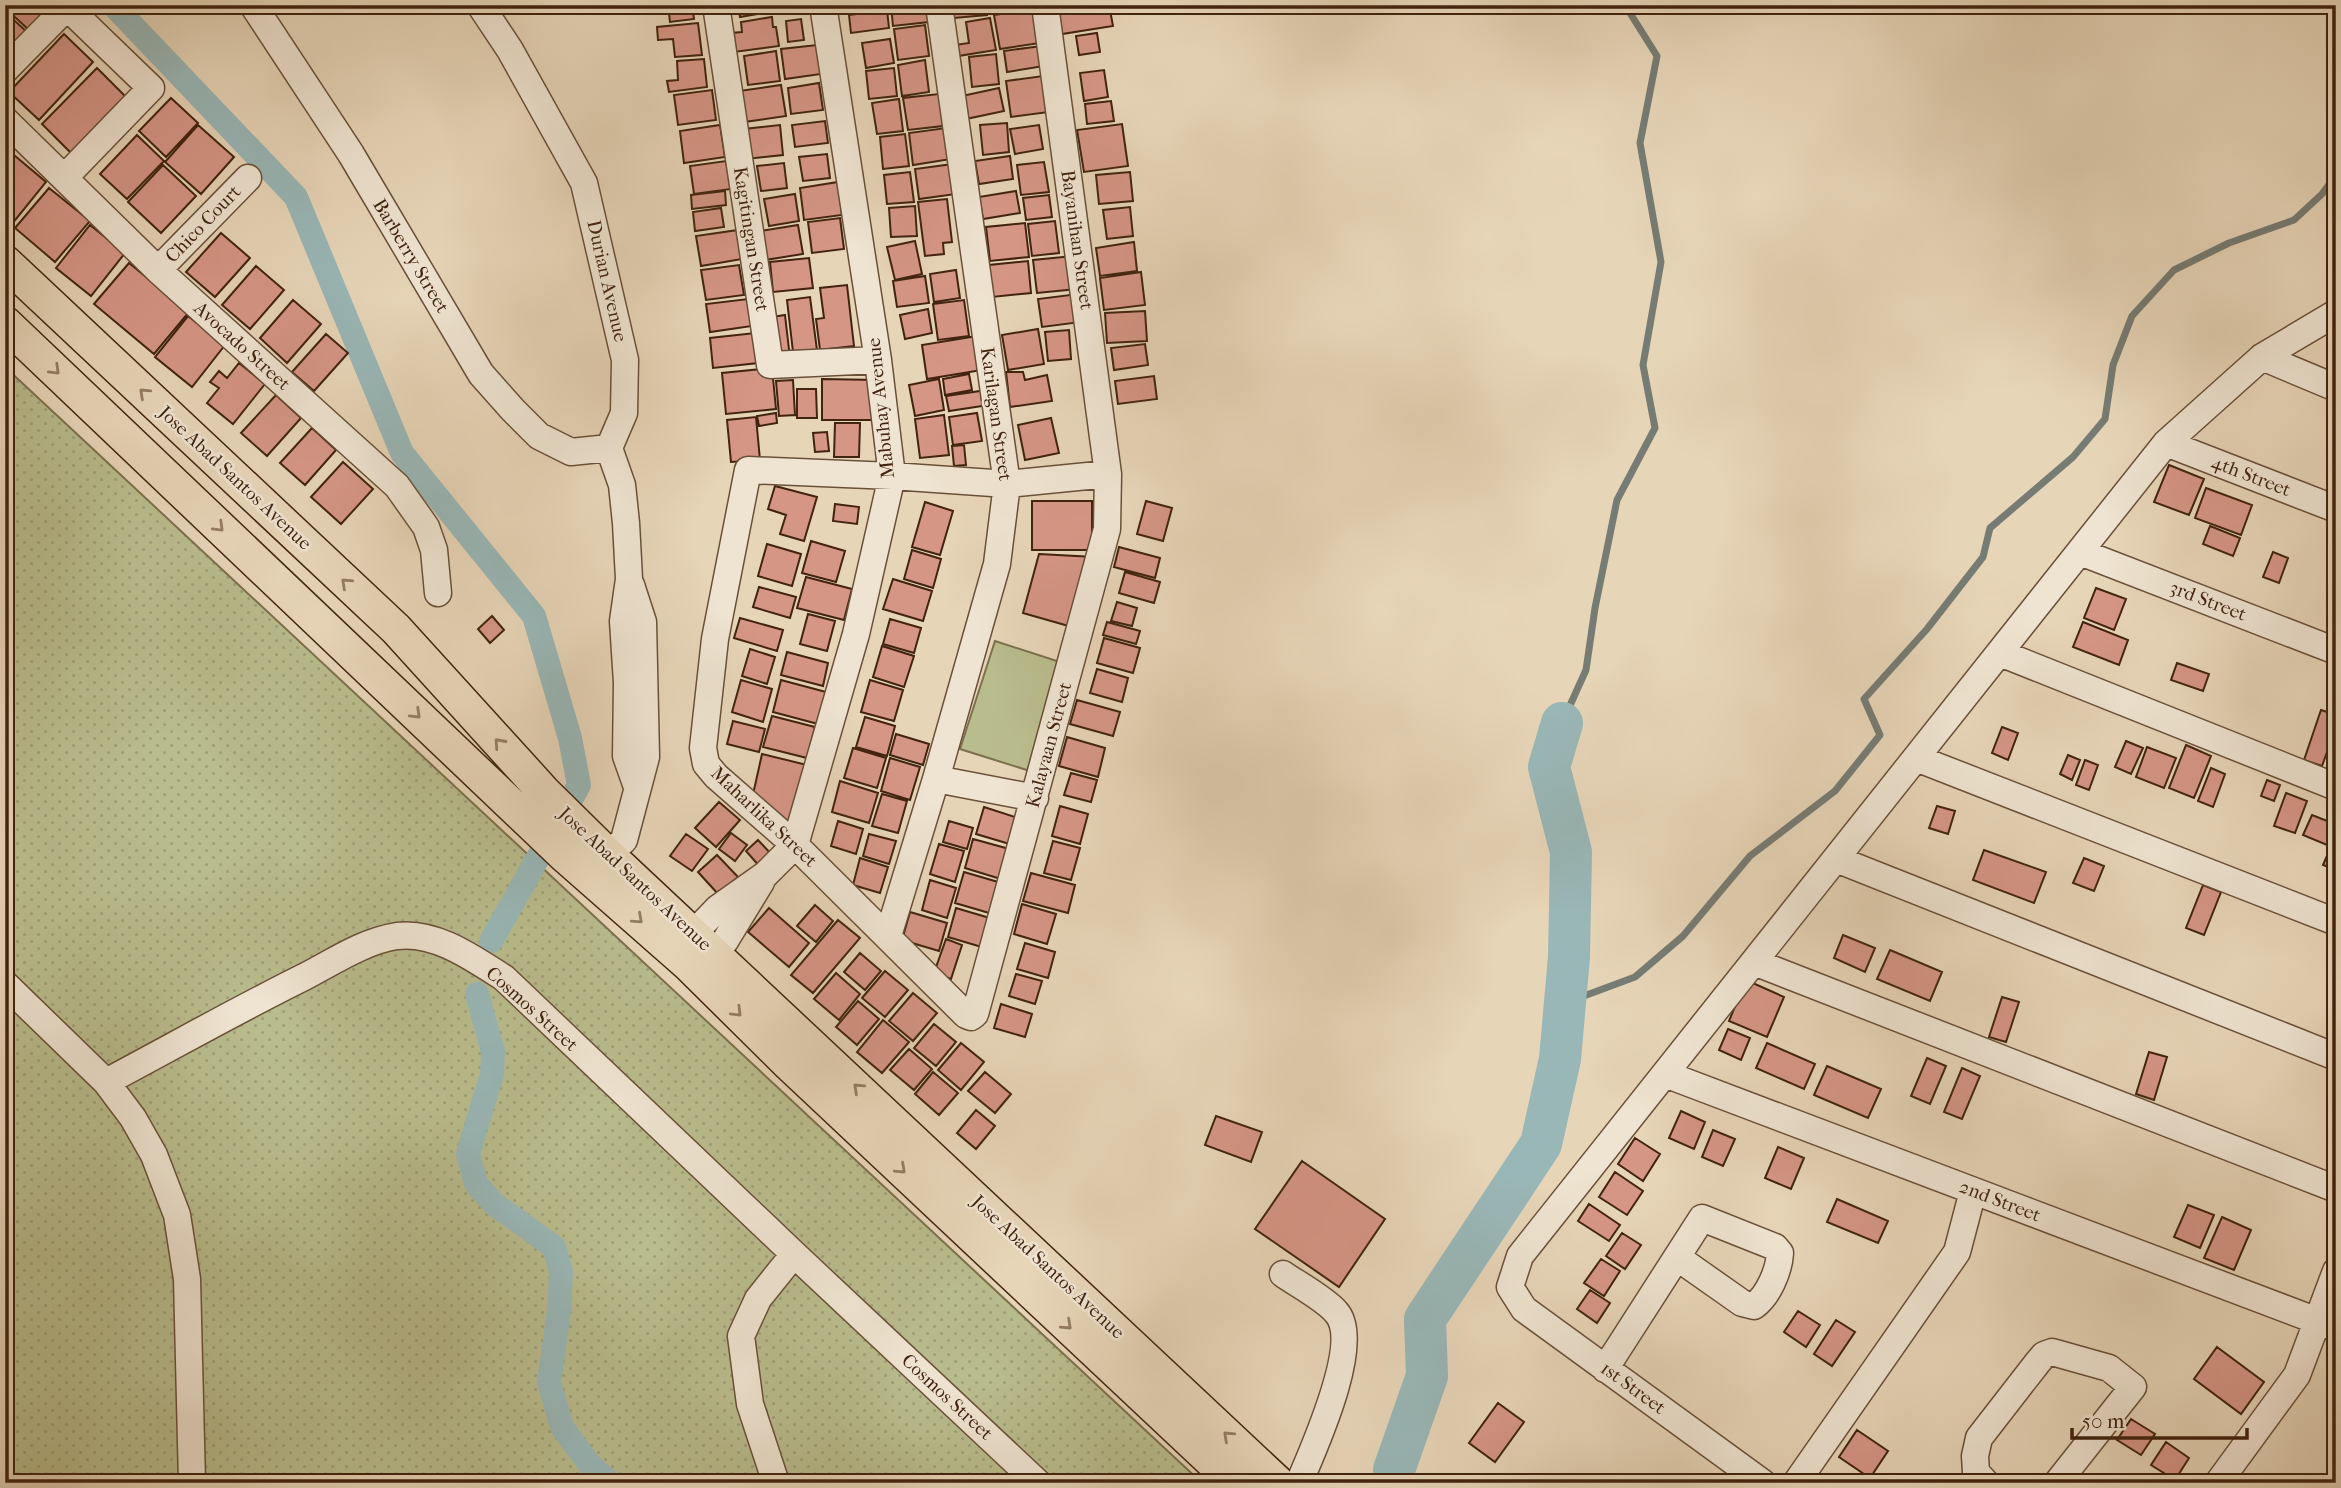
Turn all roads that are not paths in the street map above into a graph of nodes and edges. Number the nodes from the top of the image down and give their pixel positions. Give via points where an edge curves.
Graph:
1 (253, 5) edge
2 (480, 5) edge
3 (716, 5) edge
4 (823, 5) edge
5 (939, 5) edge
6 (1045, 5) edge
7 (5, 70) edge
8 (5, 120) edge
9 (65, 177) junction
10 (248, 178) dead end
11 (5, 262) edge
12 (158, 270) junction
13 (2336, 313) edge
14 (5, 323) edge
15 (2262, 356) junction
16 (878, 360) junction
17 (2336, 388) edge
18 (2166, 443) junction
19 (610, 448) junction
20 (1108, 474) junction
21 (892, 476) junction
22 (1007, 484) junction
23 (2336, 509) edge
24 (2080, 552) junction
25 (438, 593) dead end
26 (2336, 651) edge
27 (2000, 653) junction
28 (1916, 758) junction
29 (936, 779) junction
30 (2336, 787) edge
31 (1035, 798) junction
32 (534, 805) junction
33 (795, 845) junction
34 (586, 854) junction
35 (1836, 859) junction
36 (2336, 922) edge
37 (888, 936) junction
38 (699, 950) junction
39 (1754, 962) junction
40 (5, 984) edge
41 (975, 1014) joint
42 (2336, 1058) edge
43 (1665, 1074) junction
44 (106, 1082) junction
45 (2336, 1189) edge
46 (1973, 1191) junction
47 (794, 1254) junction
48 (1678, 1258) dead end
49 (2336, 1271) edge
50 (1283, 1274) dead end
51 (2326, 1325) edge
52 (1605, 1369) junction
53 (192, 1483) edge
54 (776, 1483) edge
55 (1038, 1483) edge
56 (1235, 1483) edge
57 (1278, 1483) edge
58 (1299, 1483) edge
59 (1763, 1483) edge
60 (1796, 1483) edge
61 (1986, 1483) edge
62 (2057, 1483) edge
63 (2218, 1483) edge

1 - 19 street, Barberry Street via 351,154 481,374 539,436 571,452
2 - 19 street, Durian Avenue via 584,183 625,360 624,413
3 - 16 street, Kagitingan Street via 769,365
4 - 16 street, Mabuhay Avenue
5 - 22 street, Karilagan Street
6 - 20 street, Bayanihan Street
7 - 9 street via 66,7 151,88
8 - 9 street, Avocado Street
9 - 12 street, Avocado Street
10 - 12 street, Chico Court
32 -> 11 main road, Jose Abad Santos Avenue via 396,629
12 - 25 street, Avocado Street via 397,486 426,527 434,550
13 - 15 street
14 -> 32 main road, Jose Abad Santos Avenue
15 - 17 street
15 - 18 street
16 - 21 street, Mabuhay Avenue
18 - 23 street, 4th Street
18 - 24 street
19 - 34 street via 622,485 629,579 623,621 626,756 637,787 624,839
20 - 22 street
20 - 31 street, Kalayaan Street via 1107,528
21 - 22 street
21 - 33 street, Mabuhay Avenue via 856,634
21 - 33 street, Maharlika Street via 748,470 715,639 703,748 706,764 716,776
22 - 29 street, Karilagan Street via 997,564
24 - 26 street, 3rd Street
24 - 27 street
27 - 28 street
27 - 30 street
28 - 35 street
28 - 36 street
29 - 31 street
29 - 37 street, Karilagan Street
31 - 41 street, Kalayaan Street
32 - 34 main road, Jose Abad Santos Avenue
33 - 37 street, Maharlika Street
33 - 38 street, Mabuhay Avenue via 718,908
34 - 38 main road, Jose Abad Santos Avenue
35 - 39 street
35 - 42 street
37 - 41 street, Maharlika Street via 966,1015
38 -> 56 main road, Jose Abad Santos Avenue via 789,1064
57 -> 38 main road, Jose Abad Santos Avenue
39 - 43 street
39 - 45 street
40 - 44 street
43 - 46 street, 2nd Street
43 - 52 street, 1st Street via 1520,1256 1510,1287 1524,1309
44 - 47 street, Cosmos Street via 364,946 398,936 428,939 463,952 504,978
44 - 53 street via 154,1155 177,1215 187,1279
46 - 51 street, 2nd Street
46 - 60 street via 1957,1252
47 - 54 street via 758,1299 741,1336 750,1404
47 - 55 street, Cosmos Street
48 - 52 street
49 - 51 street
50 - 58 street via 1336,1311 1343,1323 1343,1357 1328,1412
51 - 63 street via 2297,1375
52 - 59 street, 1st Street
61 - 62 street via 1976,1472 1979,1438 2038,1362 2052,1352 2109,1368 2133,1387

